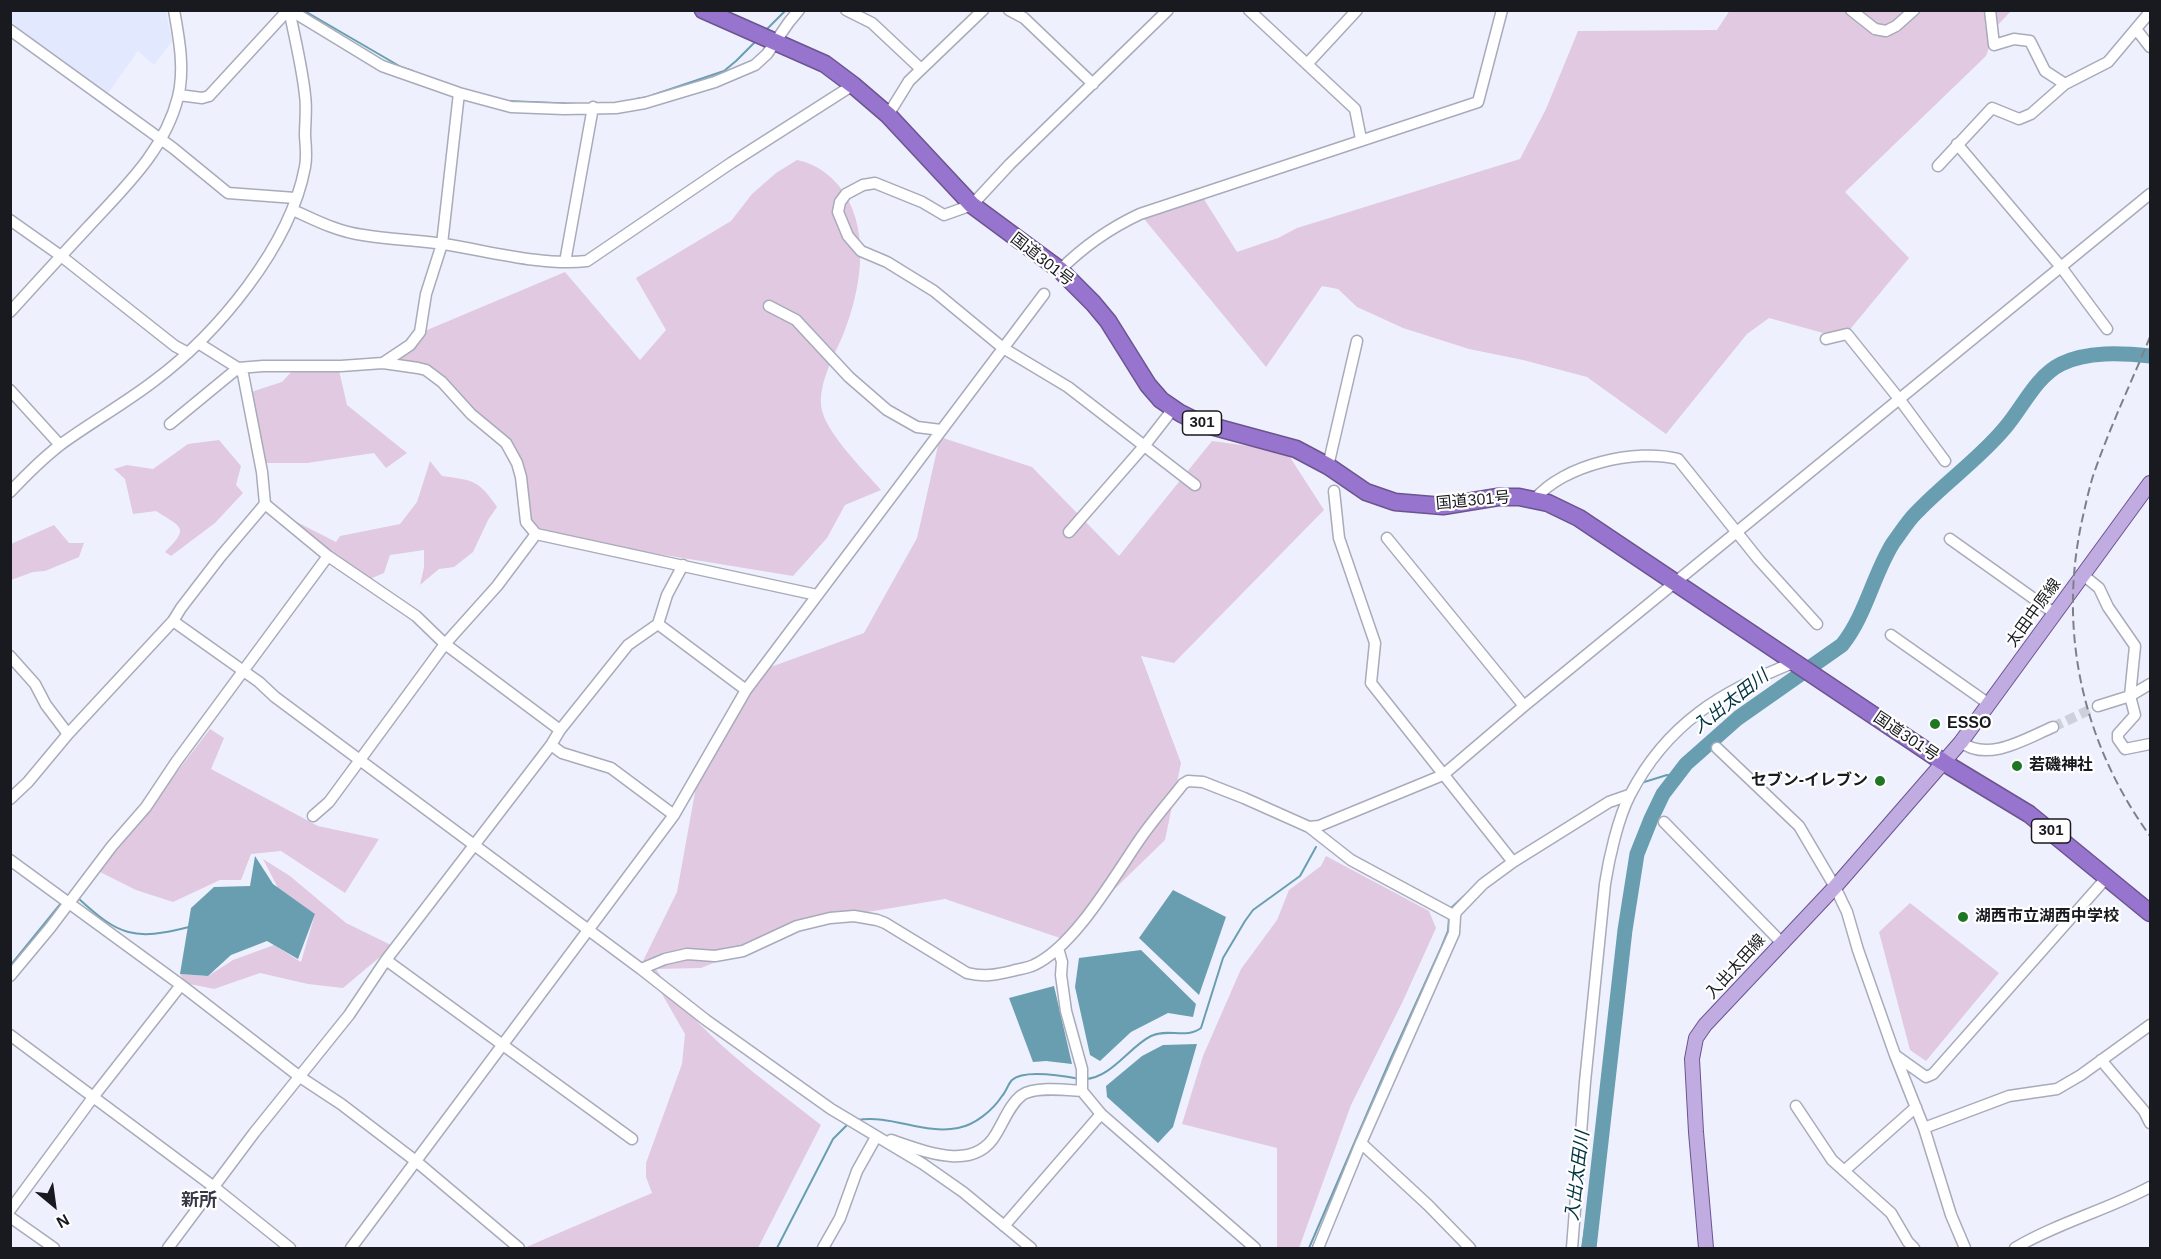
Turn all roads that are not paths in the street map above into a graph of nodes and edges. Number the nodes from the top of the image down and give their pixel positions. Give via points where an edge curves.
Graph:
1 (174, 10) edge
2 (289, 10) edge
3 (703, 10) edge
4 (799, 10) edge
5 (846, 10) edge
6 (983, 10) edge
7 (1009, 10) edge
8 (1168, 10) edge
9 (1249, 10) edge
10 (1357, 10) edge
11 (1851, 10) edge
12 (1914, 10) edge
13 (1990, 10) edge
14 (1499, 12) edge
15 (2151, 12) edge
16 (2136, 29) junction
17 (10, 30) edge
18 (776, 42) junction
19 (2151, 47) edge
20 (1307, 64) junction
21 (921, 69) junction
22 (1093, 84) junction
23 (2065, 84) junction
24 (853, 85) junction
25 (459, 93) junction
26 (179, 95) junction
27 (593, 107) junction
28 (888, 116) junction
29 (1361, 139) junction
30 (162, 140) junction
31 (1957, 144) junction
32 (1938, 166) dead end
33 (2151, 194) edge
34 (295, 198) junction
35 (972, 206) junction
36 (293, 210) junction
37 (10, 220) edge
38 (442, 244) junction
39 (61, 256) junction
40 (565, 262) junction
41 (2061, 267) junction
42 (1060, 270) junction
43 (1044, 294) dead end
44 (769, 306) dead end
45 (10, 312) edge
46 (2107, 329) dead end
47 (1826, 339) dead end
48 (1357, 341) dead end
49 (198, 344) junction
50 (1004, 348) junction
51 (188, 353) junction
52 (383, 363) junction
53 (238, 368) junction
54 (10, 390) edge
55 (1900, 400) junction
56 (1173, 409) junction
57 (170, 424) dead end
58 (940, 430) junction
59 (60, 445) junction
60 (1145, 445) junction
61 (1945, 461) dead end
62 (1328, 466) junction
63 (2151, 483) edge
64 (1195, 485) dead end
65 (1334, 491) dead end
66 (10, 492) edge
67 (1535, 499) junction
68 (265, 504) junction
69 (1068, 532) dead end
70 (1738, 532) junction
71 (536, 534) junction
72 (1387, 538) dead end
73 (1950, 539) dead end
74 (328, 556) junction
75 (683, 565) junction
76 (2082, 574) junction
77 (1676, 584) junction
78 (817, 595) junction
79 (2054, 613) junction
80 (173, 621) junction
81 (658, 624) junction
82 (1817, 624) dead end
83 (1891, 635) dead end
84 (445, 644) junction
85 (10, 656) edge
86 (1795, 662) junction
87 (243, 672) junction
88 (2151, 684) edge
89 (746, 690) junction
90 (2130, 696) junction
91 (1989, 704) junction
92 (1524, 706) junction
93 (2098, 706) tunnel mouth
94 (2054, 727) tunnel mouth
95 (560, 730) junction
96 (68, 734) junction
97 (1961, 742) junction
98 (2151, 744) edge
99 (551, 745) junction
100 (1717, 748) dead end
101 (360, 760) junction
102 (1943, 762) junction
103 (1443, 775) junction
104 (1629, 795) junction
105 (10, 799) edge
106 (674, 815) junction
107 (313, 816) dead end
108 (1664, 822) dead end
109 (1309, 827) junction
110 (474, 845) junction
111 (10, 860) edge
112 (1513, 862) junction
113 (2108, 876) junction
114 (1834, 887) junction
115 (70, 897) junction
116 (2151, 912) edge
117 (1455, 916) junction
118 (588, 931) junction
119 (1782, 942) junction
120 (1058, 948) junction
121 (386, 960) junction
122 (641, 969) junction
123 (10, 976) edge
124 (181, 985) junction
125 (2151, 1025) edge
126 (10, 1035) edge
127 (503, 1046) junction
128 (1895, 1055) junction
129 (2102, 1060) junction
130 (300, 1077) junction
131 (1082, 1091) junction
132 (94, 1096) junction
133 (1796, 1106) dead end
134 (1916, 1107) junction
135 (1101, 1114) junction
136 (2151, 1123) edge
137 (1924, 1128) junction
138 (876, 1137) junction
139 (632, 1138) dead end
140 (1361, 1143) junction
141 (417, 1162) junction
142 (1844, 1171) junction
143 (214, 1187) junction
144 (2151, 1187) edge
145 (10, 1210) edge
146 (10, 1217) edge
147 (1004, 1226) junction
148 (54, 1248) edge
149 (168, 1248) edge
150 (290, 1248) edge
151 (351, 1248) edge
152 (519, 1248) edge
153 (823, 1248) edge
154 (1031, 1248) edge
155 (1255, 1248) edge
156 (1318, 1248) edge
157 (1470, 1248) edge
158 (1572, 1248) edge
159 (1706, 1248) edge
160 (1914, 1248) edge
161 (1965, 1248) edge
162 (2015, 1248) edge

1 - 26 street via 181,70
2 - 25 street via 382,66
2 - 26 street via 209,96
2 - 34 street via 306,96 306,159
3 - 18 highway, 国道301号 / 301
4 - 18 street
5 - 21 street via 872,23
6 - 21 street
7 - 22 street via 1024,18
8 - 22 street
9 - 20 street
10 - 20 street
11 - 12 street via 1875,29 1886,32
13 - 23 street via 1994,45 2014,39 2030,41 2045,71
14 - 29 street via 1478,102
15 - 16 street
16 - 19 street
16 - 23 street via 2108,62
17 - 30 street
18 - 24 highway, 国道301号 / 301 via 825,64
18 - 27 street via 755,65 715,81 645,103
20 - 29 street via 1355,109
21 - 28 street
22 - 35 street
23 - 31 street via 2031,114 2019,119 1992,108
24 - 28 highway, 国道301号 / 301
24 - 40 street via 601,253 587,261
25 - 27 street via 511,107
25 - 38 street
26 - 30 street
27 - 40 street
28 - 35 highway, 国道301号 / 301
29 - 42 street via 1140,214 1091,243
30 - 34 street via 228,193
30 - 39 street via 142,168
31 - 32 street
31 - 41 street
33 - 41 street
34 - 36 street
35 - 42 highway, 国道301号 / 301
35 - 50 street via 944,215 875,183 863,184 846,194 838,212 848,236 861,251 934,291
36 - 38 street via 362,235
36 - 49 street via 252,279
37 - 39 street
38 - 40 street
38 - 52 street via 426,294 420,332 410,345
39 - 45 street
39 - 51 street
41 - 46 street
41 - 55 street
42 - 56 highway, 国道301号 / 301 via 1108,321 1148,385
43 - 50 street
44 - 58 street via 796,320 849,377 887,410 917,427
47 - 55 street via 1847,334
48 - 62 street
49 - 51 street
49 - 53 street
50 - 58 street
50 - 60 street via 1068,387
51 - 59 street via 154,382
52 - 53 street
52 - 71 street via 426,370 506,443 521,477 526,522
53 - 57 street
53 - 68 street via 243,374
54 - 59 street
55 - 61 street
55 - 70 street
56 - 60 street
56 - 62 highway, 国道301号 / 301 via 1200,423 1296,449
58 - 78 street
59 - 66 street
60 - 64 street
60 - 69 street
62 - 67 highway, 国道301号 / 301 via 1366,492 1410,505 1443,506 1498,497
63 - 76 main road, 太田中原線
65 - 103 street via 1339,538 1375,643 1371,683
67 - 70 street via 1559,479 1599,463 1671,457 1678,459
67 - 77 highway, 国道301号 / 301 via 1579,518
68 - 74 street
68 - 80 street
70 - 77 street
70 - 82 street
71 - 75 street
71 - 84 street via 497,586
72 - 92 street
73 - 79 street
74 - 84 street via 416,616
74 - 87 street
75 - 78 street
75 - 81 street via 667,595
76 - 79 main road, 太田中原線
76 - 90 street via 2098,588 2135,646
77 - 86 highway, 国道301号 / 301
77 - 92 street
78 - 89 street
79 - 91 main road, 太田中原線
80 - 87 street
80 - 96 street
81 - 89 street
81 - 95 street via 628,645
83 - 91 street
84 - 95 street
84 - 101 street
85 - 96 street via 35,684
86 - 102 highway, 国道301号 / 301
86 - 104 street via 1720,696 1696,714 1651,760
87 - 101 street
87 - 115 street via 146,807
88 - 90 street
89 - 106 street
90 - 93 street
90 - 98 street via 2135,715 2118,739 2125,749
91 - 97 main road, 太田中原線
92 - 103 street
94 - 97 street via 2001,749 1968,748
95 - 99 street
96 - 105 street
97 - 102 main road, 太田中原線
99 - 106 street via 562,753 611,768
99 - 110 street
100 - 114 street via 1798,826
101 - 107 street via 329,802
101 - 110 street
102 - 113 highway, 国道301号 / 301 via 2029,814
102 - 114 main road, 入出太田線
103 - 109 street
103 - 112 street
104 - 112 street via 1609,802
104 - 158 street via 1605,884
106 - 118 street
108 - 119 street
109 - 117 street via 1351,860
109 - 120 street via 1203,782 1185,782 1080,925
110 - 118 street
110 - 121 street
111 - 115 street
112 - 117 street via 1483,884
113 - 116 highway, 国道301号 / 301
113 - 128 street via 1933,1074 1926,1077
114 - 119 main road, 入出太田線
114 - 128 street via 1847,912
115 - 123 street
115 - 124 street
117 - 140 street via 1454,933
118 - 122 street
118 - 127 street
119 - 159 main road, 入出太田線 via 1696,1038 1692,1059
120 - 122 street via 1034,965 980,976 955,967 885,923 854,916 797,926 742,951 715,956 687,954
120 - 131 street via 1066,1011 1082,1069
121 - 127 street
121 - 130 street
122 - 138 street via 706,1020
124 - 130 street
124 - 132 street
125 - 129 street
126 - 132 street
127 - 139 street
127 - 141 street
128 - 134 street
129 - 136 street
129 - 137 street via 2056,1089 2009,1096
130 - 141 street
130 - 143 street
131 - 135 street
131 - 138 street via 1048,1090 1022,1095 987,1148 973,1154 936,1154
132 - 143 street
132 - 145 street
133 - 142 street via 1832,1160
134 - 137 street
134 - 142 street
135 - 147 street
135 - 155 street
137 - 161 street
138 - 147 street via 923,1164
138 - 153 street
140 - 156 street
140 - 157 street
141 - 151 street
141 - 152 street
142 - 160 street via 1891,1213
143 - 149 street
143 - 150 street
144 - 162 street
146 - 148 street
147 - 154 street

